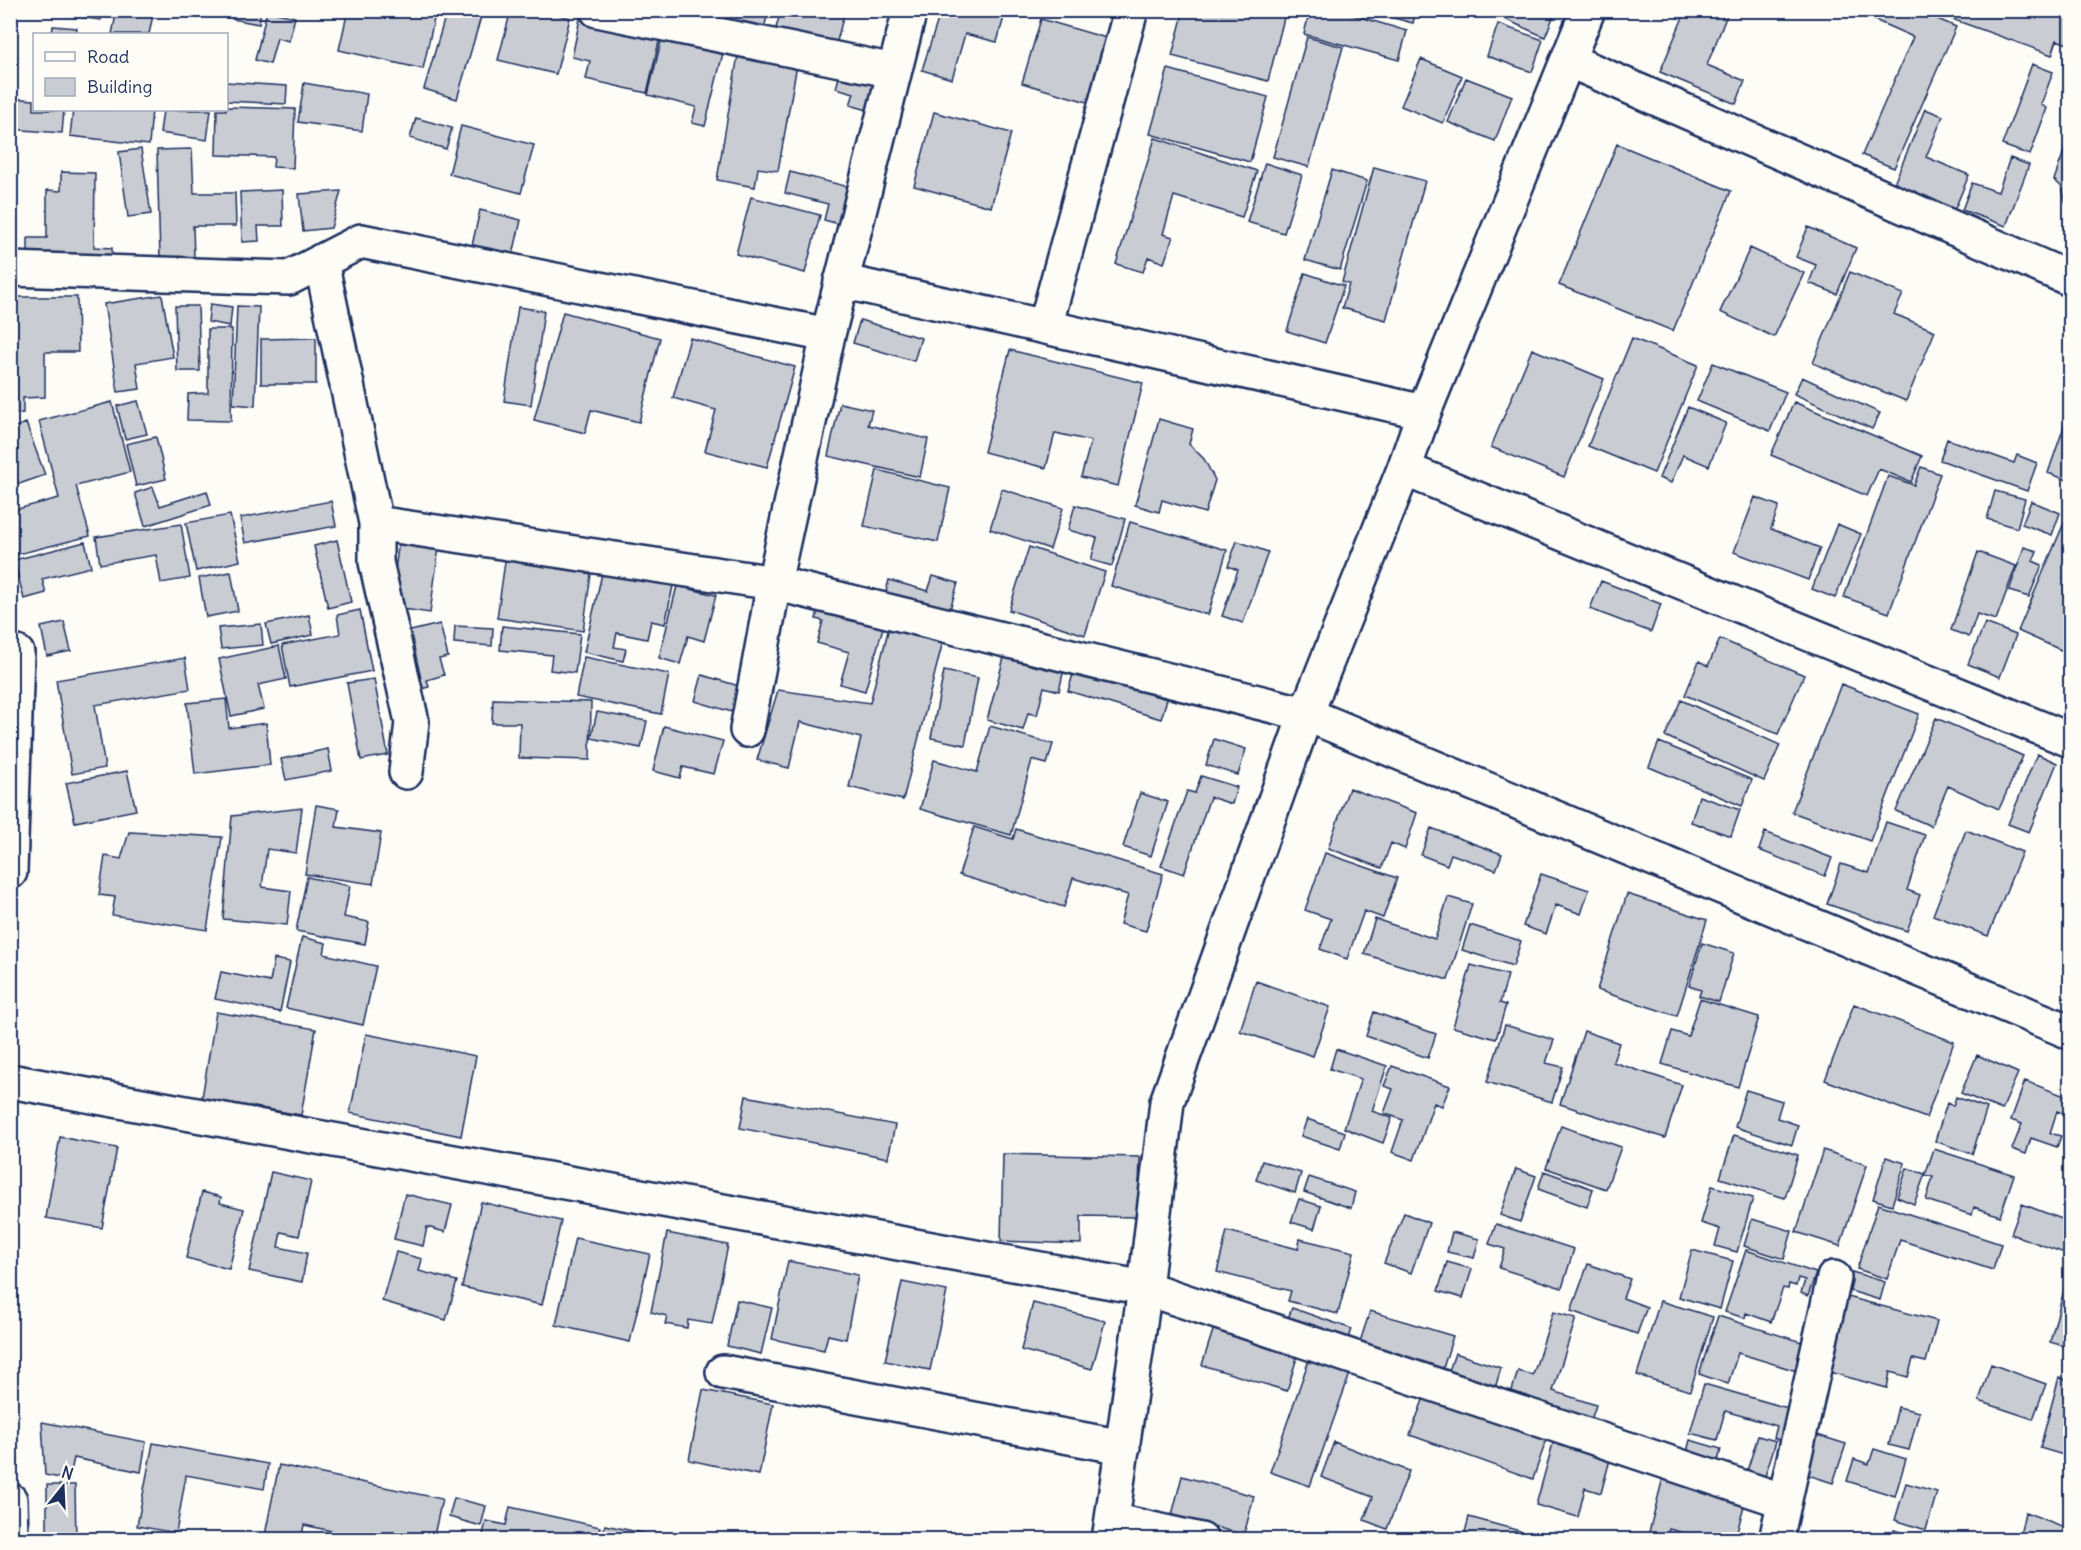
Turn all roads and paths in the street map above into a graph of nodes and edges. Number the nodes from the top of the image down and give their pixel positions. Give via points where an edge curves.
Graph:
1 (597, 10) edge
2 (910, 10) edge
3 (1131, 10) edge
4 (1588, 10) edge
5 (1568, 60) junction
6 (894, 71) junction
7 (321, 261) junction
8 (10, 269) edge
9 (2070, 279) edge
10 (841, 281) junction
11 (1045, 327) junction
12 (828, 335) junction
13 (1424, 412) junction
14 (1404, 469) junction
15 (376, 523) junction
16 (774, 583) junction
17 (12, 649) edge
18 (1306, 714) junction
19 (747, 730) dead end
20 (2070, 740) edge
21 (406, 772) dead end
22 (10, 872) edge
23 (2070, 1032) edge
24 (10, 1081) edge
25 (1834, 1278) dead end
26 (1145, 1288) junction
27 (723, 1372) dead end
28 (1123, 1447) junction
29 (10, 1500) edge
30 (1784, 1501) junction
31 (1111, 1530) edge
32 (11, 1539) edge
33 (1201, 1539) edge
34 (1776, 1539) edge

1 - 6 street
2 - 6 street
3 - 11 street
4 - 5 street
5 - 9 street
5 - 13 street
6 - 10 street
7 - 8 street via 289,278
7 - 12 street via 361,241
7 - 15 street
10 - 11 street
10 - 12 street
11 - 13 street
12 - 16 street
13 - 14 street
14 - 18 street
14 - 20 street
15 - 16 street
15 - 21 street via 376,562 412,722
16 - 18 street
16 - 19 street
17 - 22 street
18 - 23 street
18 - 26 street via 1167,1102
24 - 26 street
25 - 30 street
26 - 28 street
26 - 30 street
27 - 28 street
28 - 31 street
29 - 32 street
30 - 34 street
31 - 33 street

